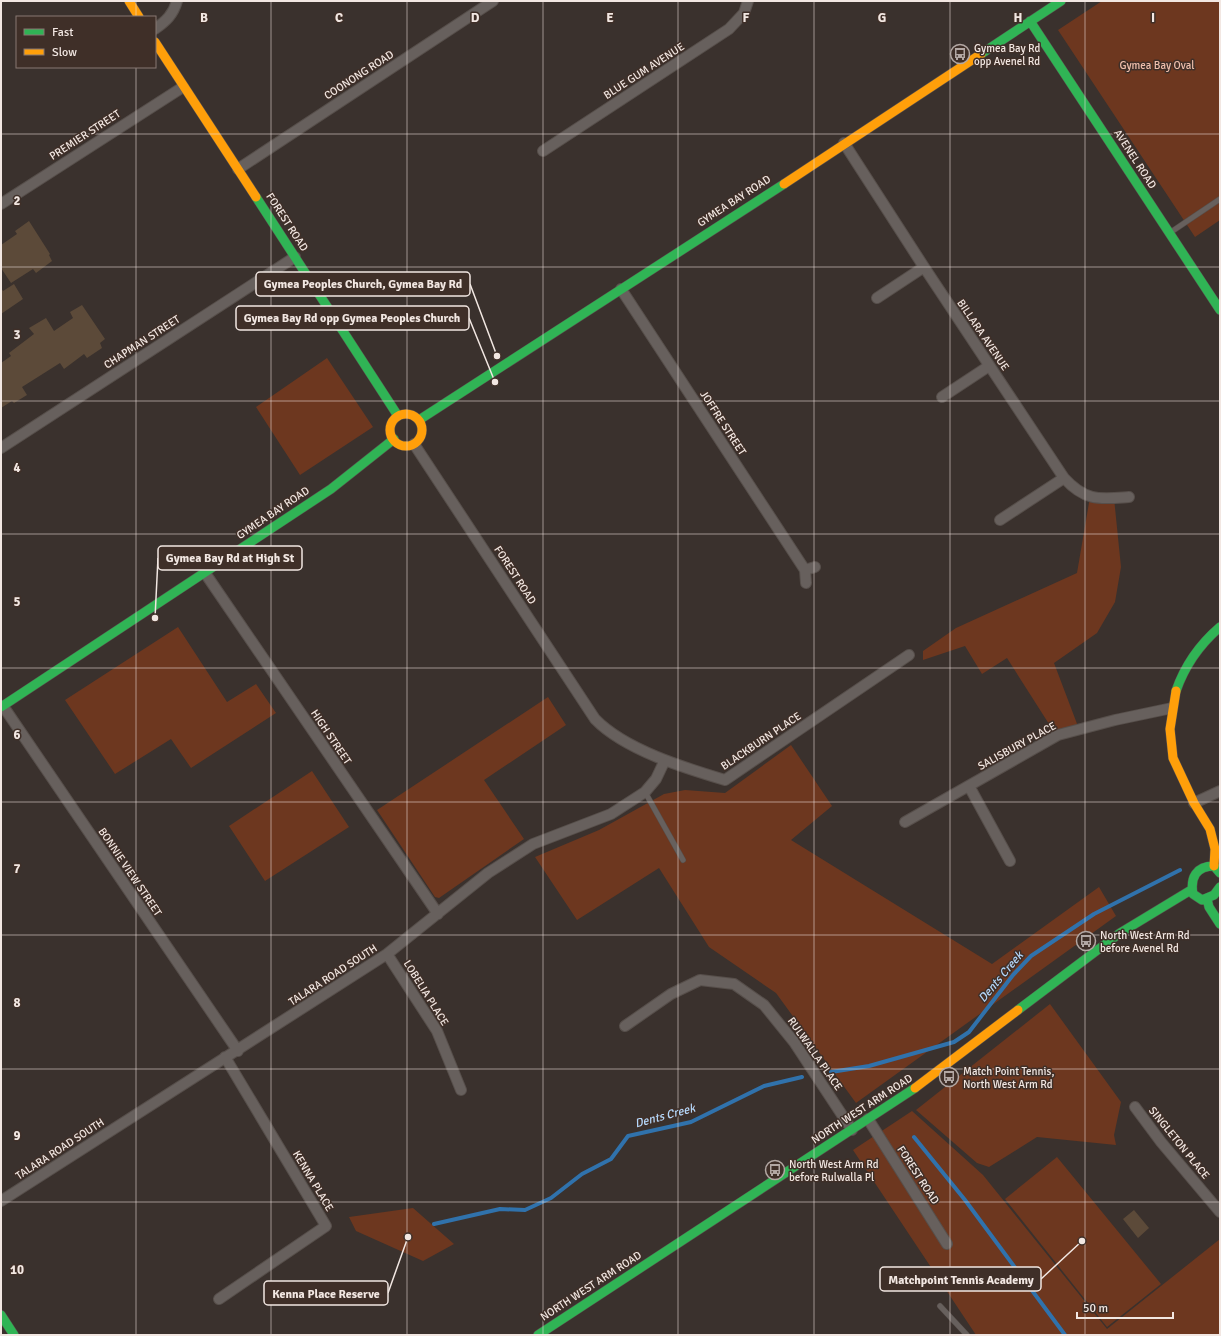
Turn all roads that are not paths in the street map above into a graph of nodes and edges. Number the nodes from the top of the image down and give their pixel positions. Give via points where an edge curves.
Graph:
1 (129, 1) edge
2 (177, 1) edge
3 (494, 1) edge
4 (748, 1) edge
5 (1061, 1) edge
6 (138, 16) edge
7 (1030, 21) junction
8 (156, 29) edge
9 (156, 44) edge
10 (183, 87) junction
11 (844, 143) junction
12 (543, 151) dead end
13 (238, 169) junction
14 (1220, 199) edge
15 (1, 204) edge
16 (1169, 234) junction
17 (295, 257) junction
18 (924, 267) junction
19 (621, 289) junction
20 (877, 298) dead end
21 (1220, 310) edge
22 (990, 366) junction
23 (942, 397) dead end
24 (398, 416) junction
25 (419, 420) junction
26 (394, 439) junction
27 (414, 444) junction
28 (1, 448) edge
29 (1064, 478) junction
30 (1130, 497) dead end
31 (1000, 520) dead end
32 (205, 573) junction
33 (806, 583) dead end
34 (1220, 627) edge
35 (909, 655) dead end
36 (2, 706) edge
37 (1172, 708) junction
38 (595, 719) joint
39 (665, 760) junction
40 (970, 786) junction
41 (1220, 791) edge
42 (645, 792) junction
43 (1194, 803) junction
44 (905, 822) dead end
45 (683, 860) dead end
46 (1010, 861) dead end
47 (1217, 870) edge
48 (1220, 887) edge
49 (1191, 890) junction
50 (1207, 899) junction
51 (438, 914) junction
52 (1220, 924) edge
53 (387, 954) junction
54 (625, 1026) dead end
55 (238, 1051) junction
56 (225, 1057) junction
57 (461, 1090) dead end
58 (1135, 1107) dead end
59 (868, 1120) junction
60 (852, 1130) junction
61 (1, 1201) edge
62 (1220, 1212) edge
63 (947, 1244) dead end
64 (219, 1299) dead end
65 (940, 1306) dead end
66 (1, 1315) edge
67 (14, 1335) edge
68 (538, 1335) edge
69 (967, 1335) edge

1 - 6 street
2 - 8 street via 175,10
3 - 13 street, COONONG ROAD
4 - 12 street, BLUE GUM AVENUE via 744,13 729,29
5 - 7 street, GYMEA BAY ROAD
7 - 11 street, GYMEA BAY ROAD
7 - 16 street, AVENEL ROAD
9 - 10 street, FOREST ROAD
10 - 13 street, FOREST ROAD
10 - 15 street, PREMIER STREET
11 - 18 street, BILLARA AVENUE
11 - 19 street, GYMEA BAY ROAD
13 - 17 street, FOREST ROAD
14 - 16 lane
16 - 21 street, AVENEL ROAD
17 - 24 street, FOREST ROAD
17 - 28 street, CHAPMAN STREET
18 - 20 street
18 - 22 street, BILLARA AVENUE
19 - 25 street, GYMEA BAY ROAD
19 - 33 street, JOFFRE STREET via 810,568
22 - 23 street
22 - 29 street, BILLARA AVENUE
24 - 25 street via 411,414
24 - 26 street via 391,424 391,435
25 - 27 street via 422,436
26 - 27 street via 401,445
26 - 32 street, GYMEA BAY ROAD via 331,489
27 - 38 street, FOREST ROAD
29 - 30 street, BILLARA AVENUE via 1084,496 1098,499
29 - 31 street
32 - 36 street, GYMEA BAY ROAD
32 - 51 street, HIGH STREET
34 - 37 street via 1204,640 1191,658 1176,690
35 - 39 street, BLACKBURN PLACE via 725,780
36 - 55 street, BONNIE VIEW STREET
37 - 40 street, SALISBURY PLACE via 1058,734
37 - 43 street via 1170,729 1173,758
38 - 39 street, BLACKBURN PLACE via 618,737
39 - 42 street, TALARA ROAD SOUTH via 656,779
40 - 44 street, SALISBURY PLACE
40 - 46 street
41 - 43 street
42 - 45 lane
42 - 51 street, TALARA ROAD SOUTH via 611,814 533,844 488,874
43 - 47 street via 1210,829
47 - 49 street via 1208,866 1200,869 1192,880
48 - 50 street
49 - 50 street via 1198,898
49 - 59 street, NORTH WEST ARM ROAD via 1138,920 1081,959 954,1061
50 - 52 street
51 - 53 street, TALARA ROAD SOUTH
53 - 55 street, TALARA ROAD SOUTH
53 - 57 street, LOBELIA PLACE via 437,1031
54 - 60 street, RULWALLA PLACE via 671,994 700,980 734,984 764,1005 794,1042
55 - 56 street, TALARA ROAD SOUTH
56 - 61 street, TALARA ROAD SOUTH
56 - 64 street, KENNA PLACE via 326,1226
58 - 62 street, SINGLETON PLACE
59 - 60 street, NORTH WEST ARM ROAD
59 - 63 street, FOREST ROAD
60 - 68 street, NORTH WEST ARM ROAD
65 - 69 lane
66 - 67 street

